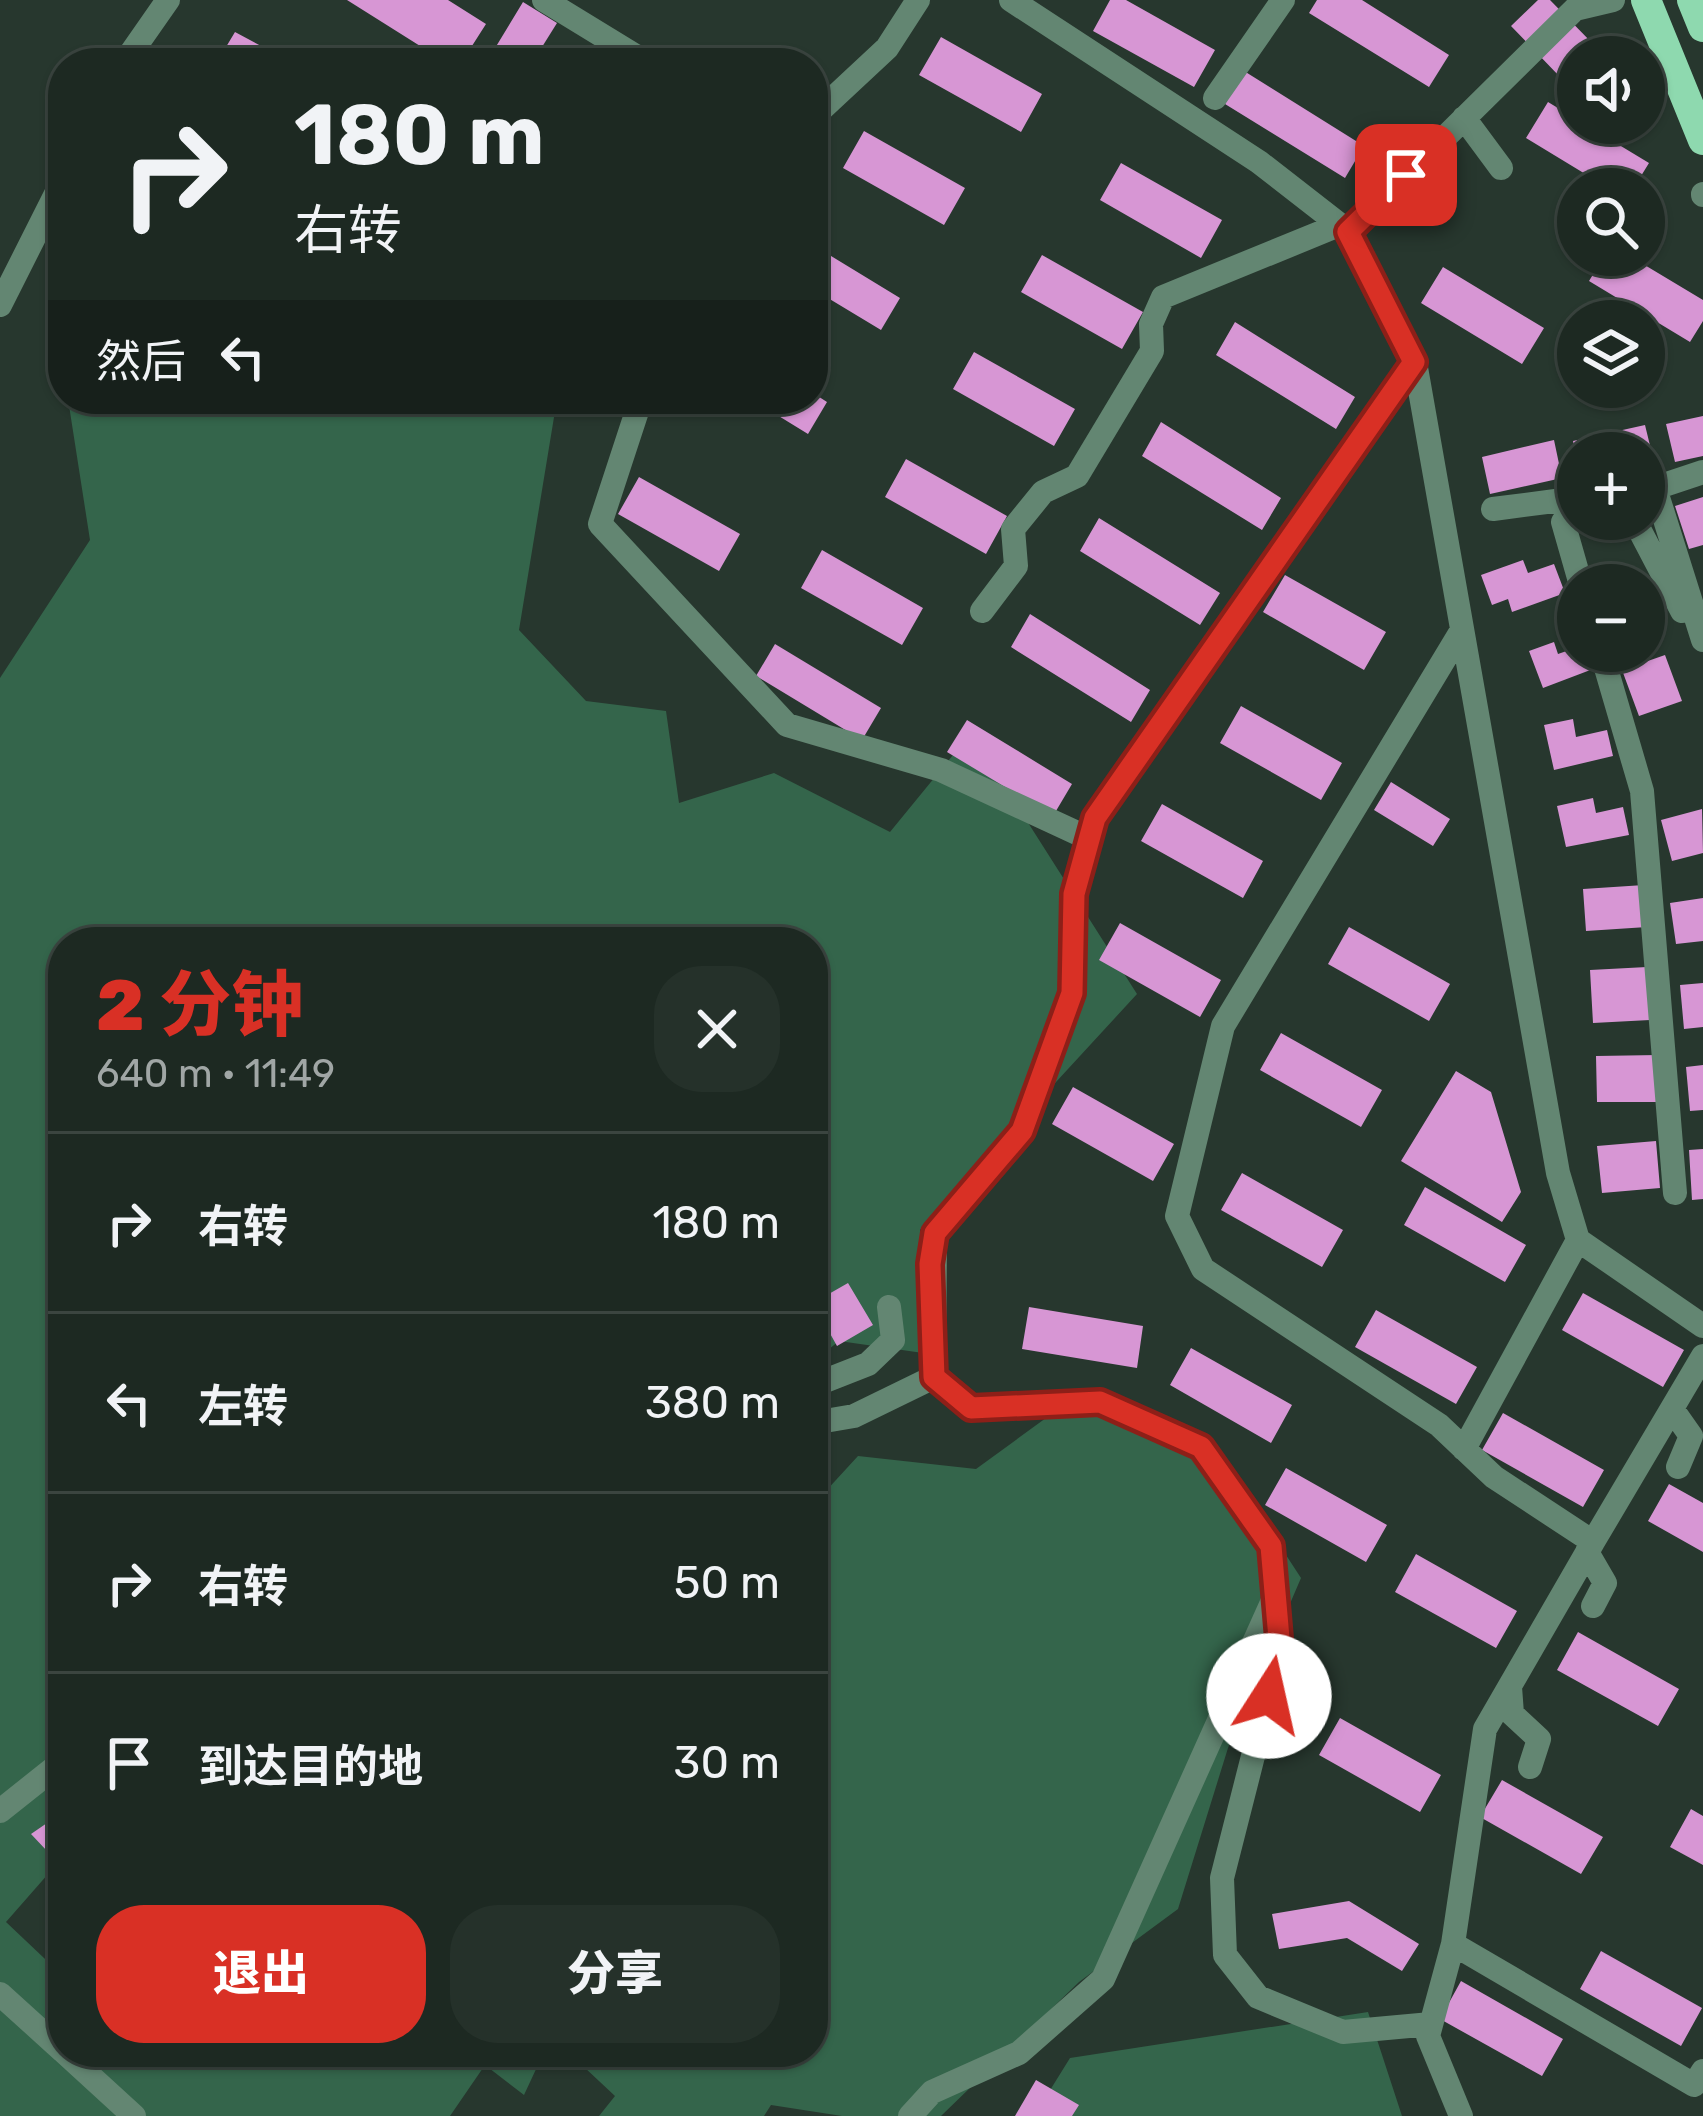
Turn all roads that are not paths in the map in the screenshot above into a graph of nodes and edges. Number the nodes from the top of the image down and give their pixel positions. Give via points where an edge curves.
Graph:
1 (168, 0) edge
2 (544, 0) edge
3 (918, 0) edge
4 (1011, 0) edge
5 (1283, 0) edge
6 (1613, 0) edge
7 (1646, 0) edge
8 (1692, 0) edge
9 (1703, 27) edge
10 (134, 48) edge
11 (622, 48) edge
12 (1215, 98) dead end
13 (828, 103) edge
14 (1464, 118) junction
15 (1703, 140) edge
16 (1501, 169) dead end
17 (48, 210) edge
18 (1344, 228) junction
19 (0, 304) edge
20 (1414, 362) junction
21 (636, 414) edge
22 (1703, 472) edge
23 (1665, 483) edge
24 (1557, 501) edge
25 (1493, 509) dead end
26 (1665, 533) edge
27 (1645, 540) edge
28 (982, 610) dead end
29 (1462, 630) junction
30 (1703, 640) edge
31 (1703, 650) edge
32 (1607, 672) edge
33 (1090, 839) junction
34 (1675, 1193) dead end
35 (1578, 1240) junction
36 (889, 1306) dead end
37 (1703, 1326) edge
38 (1703, 1356) edge
39 (934, 1377) junction
40 (828, 1379) edge
41 (1672, 1409) junction
42 (828, 1420) edge
43 (1464, 1449) junction
44 (1678, 1467) dead end
45 (1590, 1547) junction
46 (1276, 1593) junction
47 (1593, 1606) dead end
48 (1510, 1686) junction
49 (1530, 1768) dead end
50 (48, 1773) edge
51 (0, 1811) edge
52 (1453, 1944) junction
53 (0, 1994) edge
54 (1431, 2024) junction
55 (48, 2038) edge
56 (80, 2067) edge
57 (1703, 2071) edge
58 (134, 2116) edge
59 (910, 2116) edge
60 (1461, 2116) edge

1 - 10 street
2 - 11 street
3 - 13 street via 887,48
4 - 18 street via 1259,162
5 - 12 street
6 - 14 street via 1575,9
7 - 15 main road
8 - 9 main road
14 - 16 street
14 - 18 street
17 - 19 street
18 - 20 street
18 - 28 street via 1163,297 1150,324 1151,351 1077,476 1043,492 1013,529 1016,566
20 - 29 street
20 - 33 street via 1095,818
21 - 33 street via 600,524 787,725 941,770
22 - 23 street
24 - 25 street
26 - 30 street
27 - 31 street
29 - 35 street via 1558,1173
29 - 43 street via 1223,1026 1178,1216 1203,1269
32 - 34 street via 1642,791
33 - 39 street via 1074,894 1072,993 1022,1131 935,1233
35 - 37 street
35 - 43 street
36 - 40 street via 893,1340 868,1364
38 - 41 street
39 - 42 street
39 - 46 street via 971,1408 1100,1402 1201,1447 1271,1546
41 - 44 street via 1690,1436
41 - 45 street
43 - 45 street
45 - 47 street via 1605,1583
45 - 48 street
46 - 54 street via 1280,1650 1222,1878 1225,1954 1258,1997 1343,2032
46 - 59 street via 1103,1979 1019,2053 932,2092
48 - 49 street via 1512,1714 1539,1739
48 - 52 street via 1485,1729
50 - 51 street
52 - 54 street
52 - 57 street via 1694,2085
53 - 55 street
54 - 60 street via 1428,2036
56 - 58 street

